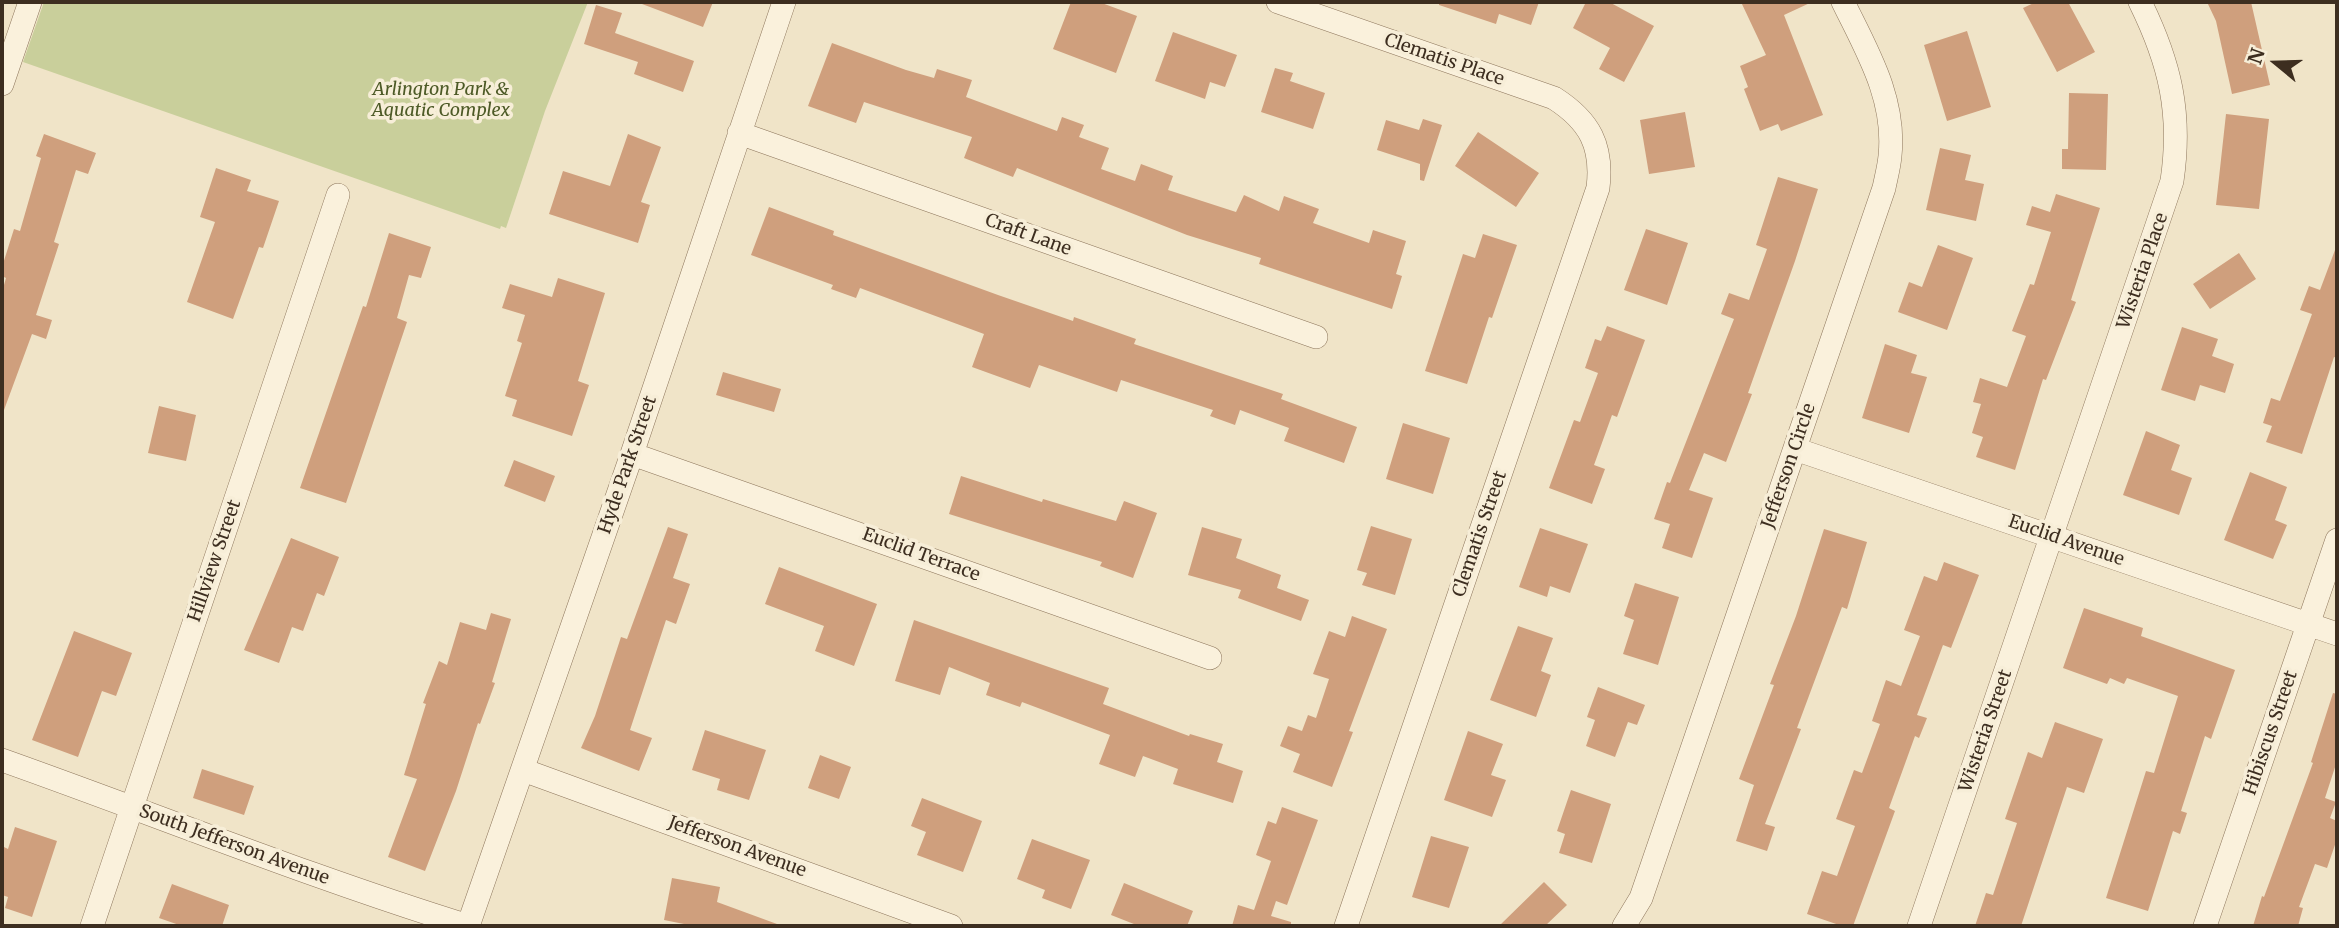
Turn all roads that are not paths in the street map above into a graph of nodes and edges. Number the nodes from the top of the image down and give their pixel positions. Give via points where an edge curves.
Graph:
1 (30, 2) edge
2 (784, 2) edge
3 (1278, 2) edge
4 (1843, 2) edge
5 (2140, 2) edge
6 (2, 84) edge
7 (739, 133) junction
8 (1594, 140) joint
9 (338, 195) dead end
10 (1316, 337) dead end
11 (1795, 449) junction
12 (632, 454) junction
13 (2052, 537) junction
14 (2337, 540) edge
15 (2309, 624) junction
16 (2337, 634) edge
17 (1210, 658) dead end
18 (2, 760) edge
19 (523, 770) junction
20 (132, 808) junction
21 (92, 926) edge
22 (468, 926) edge
23 (951, 926) edge
24 (1346, 926) edge
25 (1624, 926) edge
26 (1919, 926) edge
27 (2205, 926) edge

1 - 6 street
2 - 7 street, Hyde Park Street
3 - 8 street, Clematis Place via 1554,98 1571,109
4 - 11 street, Jefferson Circle via 1884,91 1891,156
5 - 13 street, Wisteria Place via 2155,32 2173,91 2176,143 2172,181
7 - 10 street, Craft Lane
7 - 12 street, Hyde Park Street
8 - 24 street, Clematis Street via 1600,169 1598,188
9 - 20 street, Hillview Street
11 - 13 street, Euclid Avenue
11 - 25 street, Jefferson Circle via 1641,898
12 - 17 street, Euclid Terrace
12 - 19 street, Hyde Park Street
13 - 15 street, Euclid Avenue
13 - 26 street, Wisteria Street
14 - 15 street, Hibiscus Street
15 - 16 street, Euclid Avenue
15 - 27 street, Hibiscus Street
18 - 20 street, South Jefferson Avenue
19 - 22 street, Hyde Park Street
19 - 23 street, Jefferson Avenue
20 - 21 street, Hillview Street
20 - 22 street, South Jefferson Avenue

